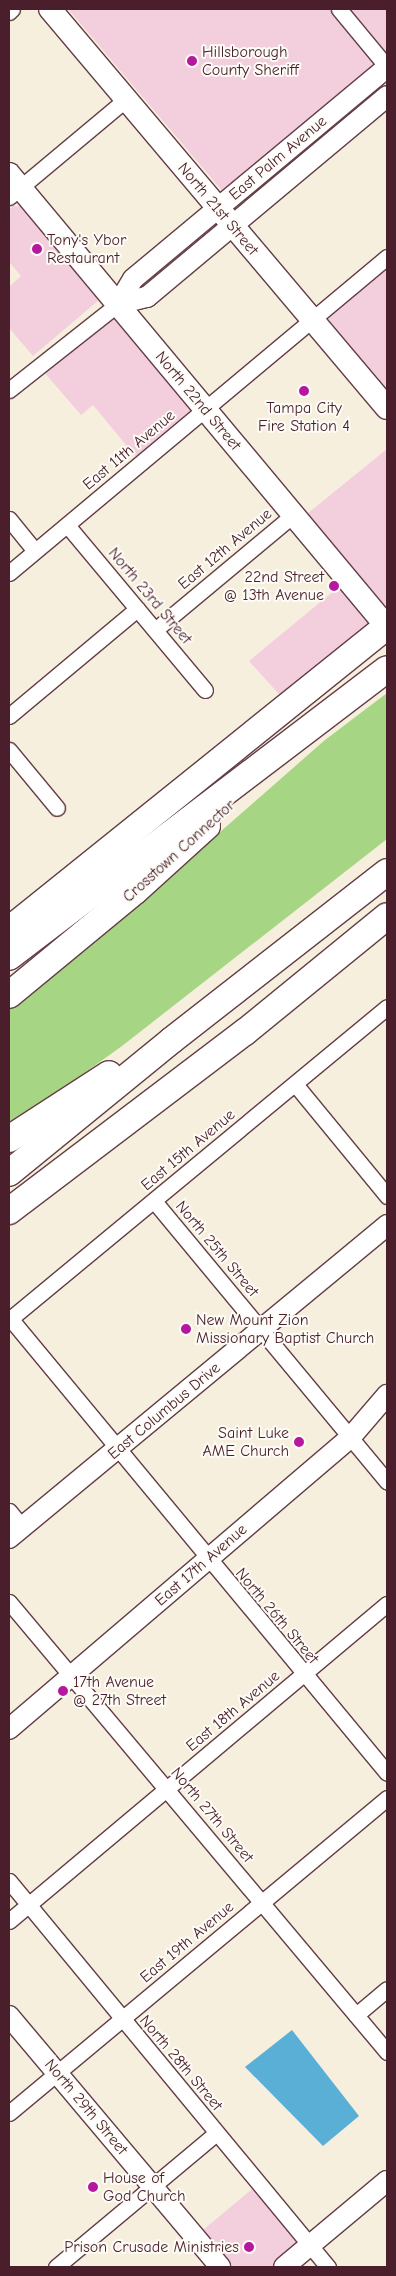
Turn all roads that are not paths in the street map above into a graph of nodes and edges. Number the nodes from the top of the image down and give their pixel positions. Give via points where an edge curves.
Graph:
1 (12, 9) edge
2 (50, 9) edge
3 (339, 9) edge
4 (9, 12) edge
5 (387, 67) edge
6 (387, 96) edge
7 (126, 99) junction
8 (13, 186) edge
9 (217, 209) junction
10 (232, 226) junction
11 (387, 257) edge
12 (118, 304) junction
13 (313, 319) junction
14 (9, 390) edge
15 (387, 408) edge
16 (205, 409) junction
17 (293, 515) junction
18 (9, 519) edge
19 (67, 525) junction
20 (35, 551) junction
21 (9, 573) edge
22 (137, 609) junction
23 (387, 626) edge
24 (155, 630) junction
25 (385, 671) edge
26 (206, 690) dead end
27 (345, 702) junction
28 (9, 716) edge
29 (10, 755) edge
30 (57, 808) dead end
31 (387, 872) edge
32 (387, 916) edge
33 (9, 930) edge
34 (9, 957) edge
35 (9, 995) edge
36 (387, 1007) edge
37 (172, 1040) junction
38 (294, 1084) junction
39 (9, 1139) edge
40 (9, 1174) edge
41 (387, 1196) edge
42 (154, 1201) junction
43 (9, 1211) edge
44 (387, 1225) edge
45 (10, 1318) edge
46 (261, 1330) junction
47 (387, 1395) edge
48 (350, 1438) junction
49 (116, 1450) junction
50 (387, 1482) edge
51 (9, 1511) edge
52 (15, 1533) edge
53 (208, 1559) junction
54 (9, 1602) edge
55 (387, 1604) edge
56 (303, 1675) junction
57 (71, 1677) junction
58 (9, 1729) edge
59 (387, 1773) edge
60 (167, 1790) junction
61 (387, 1798) edge
62 (9, 1881) edge
63 (262, 1902) junction
64 (28, 1905) junction
65 (9, 1921) edge
66 (387, 1989) edge
67 (356, 2015) junction
68 (9, 2016) edge
69 (122, 2020) junction
70 (387, 2052) edge
71 (57, 2073) junction
72 (9, 2113) edge
73 (216, 2133) junction
74 (387, 2181) edge
75 (153, 2186) junction
76 (310, 2246) junction
77 (56, 2267) edge
78 (220, 2267) edge
79 (284, 2267) edge
80 (328, 2267) edge

1 - 4 street
2 - 7 main road, North 21st Street
3 - 5 street
5 - 9 street, East Palm Avenue
6 - 10 street, East Palm Avenue
7 - 8 street
7 - 9 main road, North 21st Street
8 - 12 main road, North 22nd Street
9 - 10 main road, North 21st Street
9 - 12 street, East Palm Avenue via 134,279
10 - 12 street, East Palm Avenue via 147,297
10 - 13 main road, North 21st Street
11 - 13 street, East 11th Avenue
12 - 14 street
12 - 16 main road, North 22nd Street
13 - 15 main road, North 21st Street
13 - 16 street, East 11th Avenue
16 - 17 main road, North 22nd Street
16 - 19 street, East 11th Avenue
17 - 23 main road, North 22nd Street
17 - 24 street, East 12th Avenue
18 - 20 street
19 - 20 street, East 11th Avenue
19 - 22 street, North 23rd Street
20 - 21 street, East 11th Avenue
22 - 24 street, North 23rd Street
22 - 28 street
23 - 33 highway
24 - 26 street, North 23rd Street
25 - 27 highway
27 - 34 highway
27 - 35 highway, Crosstown Connector via 135,891
29 - 30 street
31 - 37 highway
32 - 43 highway via 245,1032
36 - 38 street, East 15th Avenue
37 - 39 highway via 93,1084
37 - 40 highway
38 - 41 street
38 - 42 street, East 15th Avenue
42 - 45 street, East 15th Avenue
42 - 46 street, North 25th Street
44 - 46 street, East Columbus Drive
45 - 49 street, North 26th Street
46 - 48 street, North 25th Street
46 - 49 street, East Columbus Drive
47 - 48 street, East 17th Avenue
48 - 50 street, North 25th Street
48 - 53 street, East 17th Avenue
49 - 52 street, East Columbus Drive
49 - 53 street, North 26th Street
51 - 52 street
53 - 56 street, North 26th Street
53 - 57 street, East 17th Avenue
54 - 57 street, North 27th Street
55 - 56 street, East 18th Avenue
56 - 59 street, North 26th Street
56 - 60 street, East 18th Avenue
57 - 58 street, East 17th Avenue
57 - 60 street, North 27th Street
60 - 63 street, North 27th Street
60 - 64 street, East 18th Avenue
61 - 63 street, East 19th Avenue
62 - 64 street, North 28th Street
63 - 67 street, North 27th Street
63 - 69 street, East 19th Avenue
64 - 65 street, East 18th Avenue
64 - 69 street, North 28th Street
66 - 67 street
67 - 70 street, North 27th Street
68 - 71 street, North 29th Street
69 - 71 street, East 19th Avenue
69 - 73 street, North 28th Street
71 - 72 street, East 19th Avenue
71 - 75 street, North 29th Street
73 - 75 street
73 - 76 street, North 28th Street
74 - 76 street
75 - 77 street
75 - 78 street, North 29th Street
76 - 79 street
76 - 80 street, North 28th Street

